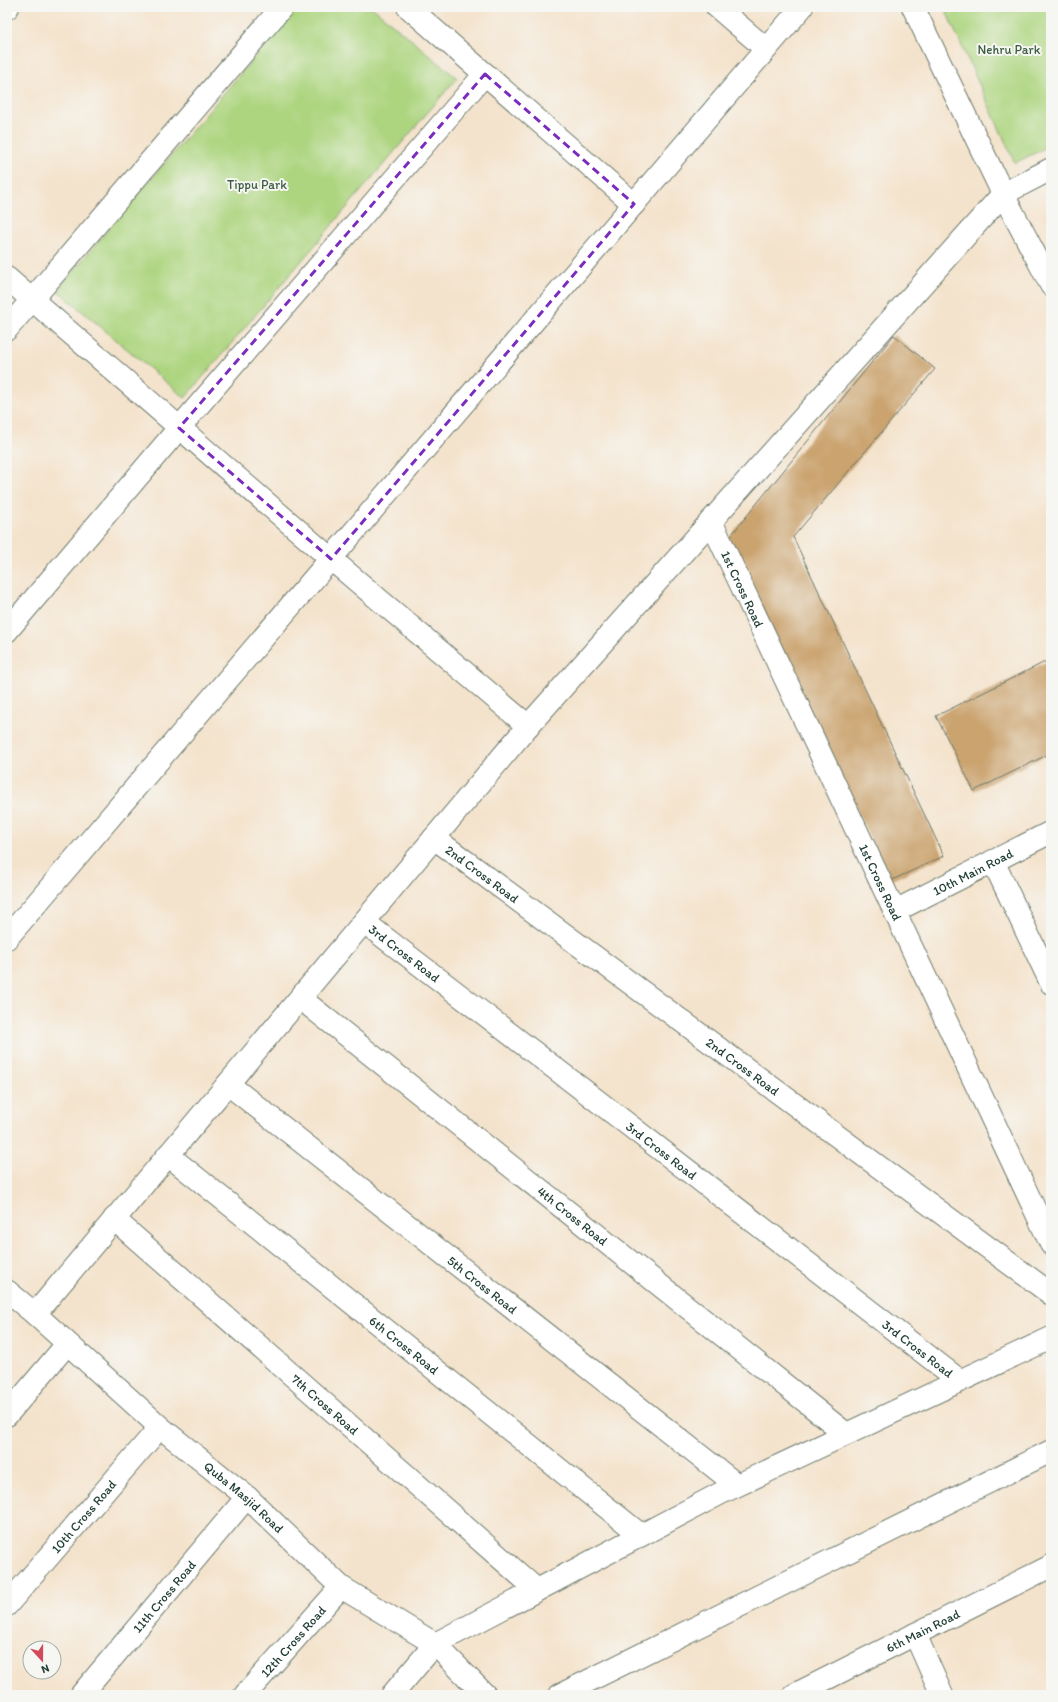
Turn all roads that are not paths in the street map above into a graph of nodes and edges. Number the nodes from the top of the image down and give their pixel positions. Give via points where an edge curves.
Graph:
1 (282, 7) edge
2 (408, 7) edge
3 (717, 7) edge
4 (802, 7) edge
5 (913, 7) edge
6 (766, 49) junction
7 (485, 74) junction
8 (1051, 169) edge
9 (1003, 194) junction
10 (634, 204) junction
11 (7, 278) edge
12 (1051, 286) edge
13 (32, 300) junction
14 (7, 329) edge
15 (179, 428) junction
16 (711, 521) junction
17 (331, 559) junction
18 (7, 631) edge
19 (528, 726) junction
20 (1051, 832) edge
21 (434, 838) junction
22 (993, 861) junction
23 (895, 911) junction
24 (364, 922) junction
25 (7, 938) edge
26 (1051, 983) edge
27 (300, 998) junction
28 (228, 1084) junction
29 (168, 1155) junction
30 (114, 1219) junction
31 (1051, 1244) edge
32 (7, 1291) edge
33 (1051, 1294) edge
34 (35, 1314) junction
35 (1051, 1338) edge
36 (67, 1344) junction
37 (959, 1380) junction
38 (7, 1415) edge
39 (160, 1427) junction
40 (845, 1433) junction
41 (1051, 1452) edge
42 (737, 1485) junction
43 (247, 1497) junction
44 (641, 1535) junction
45 (1051, 1566) edge
46 (341, 1587) junction
47 (537, 1590) junction
48 (7, 1605) edge
49 (915, 1634) junction
50 (435, 1644) junction
51 (81, 1695) edge
52 (245, 1695) edge
53 (392, 1695) edge
54 (486, 1695) edge
55 (560, 1695) edge
56 (794, 1695) edge
57 (942, 1695) edge

1 - 13 street
2 - 7 street
3 - 6 street
4 - 6 street
5 - 9 street
6 - 10 street
7 - 10 street
7 - 15 street
8 - 9 street
9 - 12 street
9 - 16 street
10 - 17 street
11 - 13 street
13 - 14 street
13 - 15 street
15 - 17 street
15 - 18 street
16 - 19 street
16 - 23 street, 1st Cross Road
17 - 19 street
17 - 25 street
19 - 21 street
20 - 22 street, 10th Main Road
21 - 24 street
21 - 33 street, 2nd Cross Road
22 - 23 street, 10th Main Road
22 - 26 street
23 - 31 street, 1st Cross Road
24 - 27 street
24 - 37 street, 3rd Cross Road
27 - 28 street
27 - 40 street, 4th Cross Road
28 - 29 street
28 - 42 street, 5th Cross Road
29 - 30 street
29 - 44 street, 6th Cross Road
30 - 34 street
30 - 47 street, 7th Cross Road
32 - 34 street, Quba Masjid Road
34 - 36 street, Quba Masjid Road
35 - 37 street
36 - 38 street
36 - 39 street, Quba Masjid Road
37 - 40 street
39 - 43 street, Quba Masjid Road
39 - 48 street, 10th Cross Road
40 - 42 street
41 - 55 street
42 - 44 street
43 - 46 street, Quba Masjid Road
43 - 51 street, 11th Cross Road
44 - 47 street
45 - 49 street, 6th Main Road
46 - 50 street, Quba Masjid Road
46 - 52 street, 12th Cross Road
47 - 50 street
49 - 56 street, 6th Main Road
49 - 57 street
50 - 53 street
50 - 54 street, Quba Masjid Road

